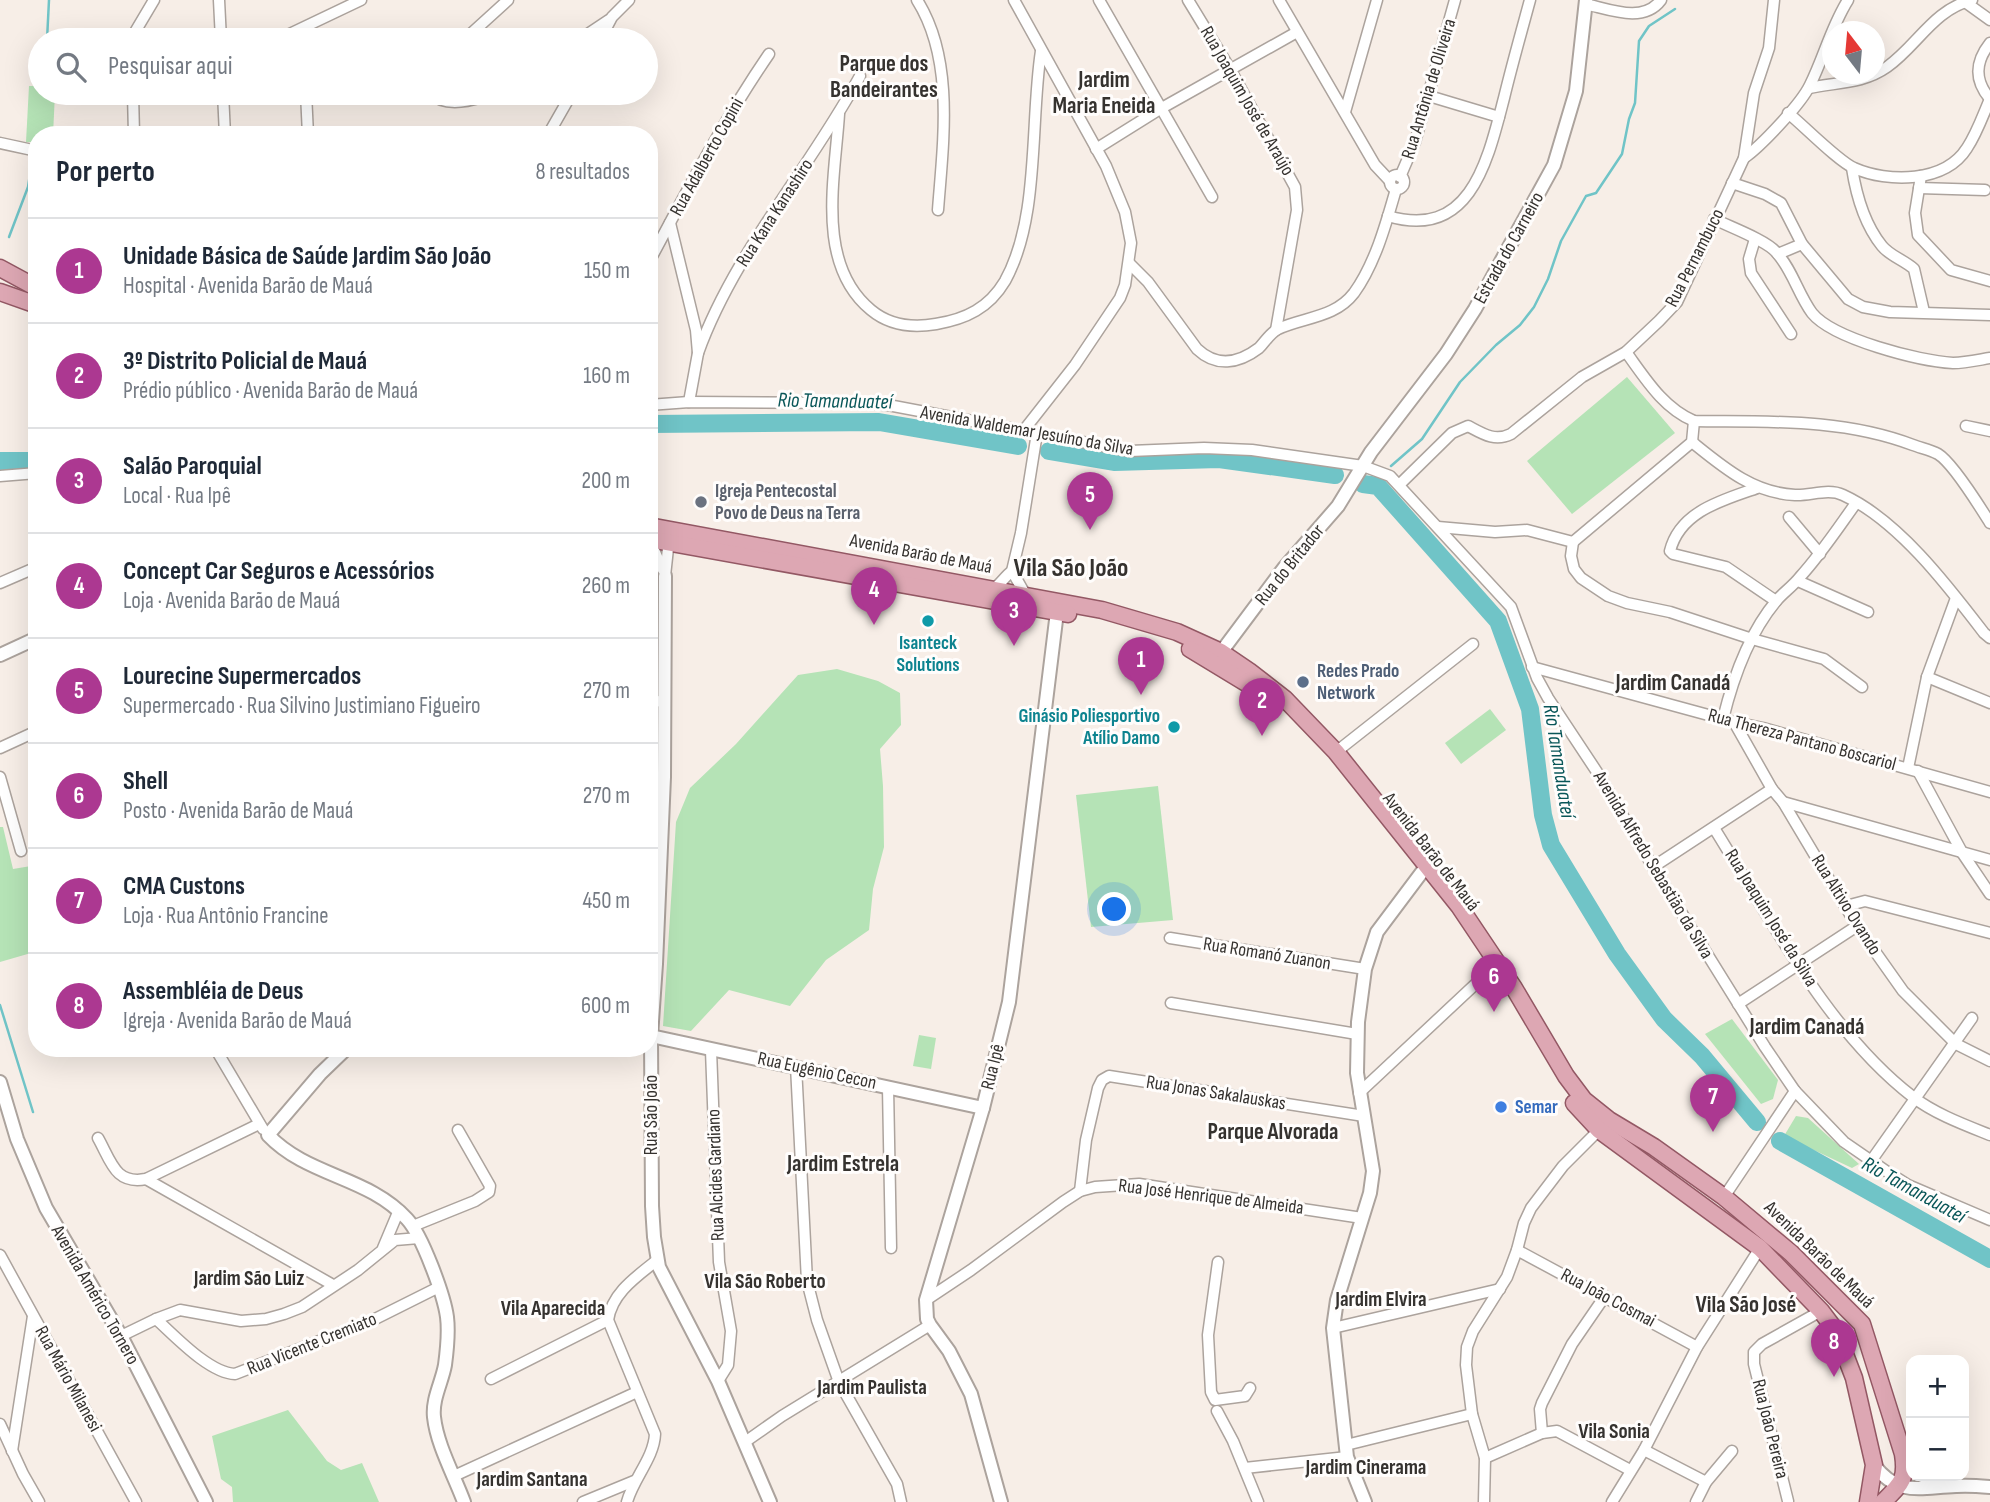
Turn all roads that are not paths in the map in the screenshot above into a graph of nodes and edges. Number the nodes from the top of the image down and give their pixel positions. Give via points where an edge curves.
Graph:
1 (154, 0) edge
2 (219, 0) edge
3 (361, 0) edge
4 (508, 0) edge
5 (629, 0) edge
6 (917, 0) edge
7 (1014, 0) edge
8 (1099, 0) edge
9 (1188, 0) edge
10 (1279, 0) edge
11 (1377, 0) edge
12 (1455, 0) edge
13 (1530, 0) edge
14 (1661, 0) edge
15 (1774, 0) edge
16 (1848, 0) edge
17 (1968, 1) edge
18 (1585, 2) edge
19 (612, 18) junction
20 (1990, 20) edge
21 (137, 28) edge
22 (220, 28) edge
23 (311, 28) edge
24 (477, 28) edge
25 (597, 28) edge
26 (607, 28) edge
27 (1297, 32) junction
28 (1990, 43) edge
29 (1041, 51) junction
30 (769, 54) dead end
31 (1230, 69) junction
32 (860, 76) dead end
33 (1809, 88) junction
34 (1429, 96) junction
35 (1990, 99) edge
36 (133, 105) edge
37 (224, 105) edge
38 (307, 105) edge
39 (566, 105) edge
40 (1160, 109) junction
41 (1345, 112) junction
42 (1788, 113) junction
43 (839, 114) junction
44 (1499, 117) junction
45 (134, 126) edge
46 (225, 126) edge
47 (308, 126) edge
48 (554, 126) edge
49 (0, 142) edge
50 (28, 149) edge
51 (1096, 149) junction
52 (1744, 158) junction
53 (1852, 168) junction
54 (1921, 176) junction
55 (1732, 183) junction
56 (1393, 185) junction
57 (1919, 188) junction
58 (1985, 190) dead end
59 (1212, 197) dead end
60 (938, 210) dead end
61 (1388, 216) junction
62 (1714, 219) junction
63 (670, 223) junction
64 (1755, 239) junction
65 (1802, 244) junction
66 (658, 245) edge
67 (1778, 254) junction
68 (1129, 263) junction
69 (0, 268) edge
70 (1990, 281) edge
71 (28, 283) edge
72 (0, 292) edge
73 (28, 302) edge
74 (1924, 312) junction
75 (1990, 315) edge
76 (1276, 330) junction
77 (1791, 334) dead end
78 (1626, 352) junction
79 (698, 353) junction
80 (1990, 358) edge
81 (689, 402) junction
82 (658, 404) edge
83 (1694, 421) junction
84 (1966, 426) dead end
85 (1024, 430) junction
86 (1990, 431) edge
87 (1037, 433) junction
88 (1692, 442) junction
89 (1363, 466) junction
90 (28, 474) edge
91 (0, 476) edge
92 (1399, 485) junction
93 (1757, 488) junction
94 (1856, 503) junction
95 (1789, 517) dead end
96 (1990, 523) edge
97 (1438, 527) junction
98 (658, 530) edge
99 (670, 536) junction
100 (658, 538) edge
101 (1573, 542) junction
102 (1820, 554) junction
103 (658, 556) edge
104 (28, 571) edge
105 (1012, 571) junction
106 (665, 576) junction
107 (1798, 581) junction
108 (0, 583) edge
109 (994, 590) junction
110 (1025, 594) junction
111 (975, 597) junction
112 (1956, 598) junction
113 (1776, 601) junction
114 (1102, 610) junction
115 (1057, 612) junction
116 (1868, 612) dead end
117 (1990, 638) edge
118 (1752, 639) junction
119 (28, 642) edge
120 (1474, 644) dead end
121 (0, 655) edge
122 (1218, 657) junction
123 (1532, 667) junction
124 (1927, 677) junction
125 (1862, 687) dead end
126 (658, 701) edge
127 (664, 702) junction
128 (1990, 703) edge
129 (1723, 719) junction
130 (1734, 722) junction
131 (28, 735) edge
132 (0, 748) edge
133 (1336, 752) junction
134 (1913, 770) junction
135 (0, 777) edge
136 (658, 777) edge
137 (664, 777) junction
138 (1772, 789) junction
139 (1990, 792) edge
140 (1783, 802) junction
141 (1714, 828) junction
142 (21, 851) dead end
143 (1963, 854) junction
144 (1990, 860) edge
145 (1653, 867) junction
146 (1424, 869) junction
147 (658, 894) edge
148 (1990, 894) edge
149 (1846, 906) junction
150 (1857, 926) junction
151 (1990, 933) edge
152 (1170, 939) dead end
153 (1799, 964) junction
154 (1495, 965) junction
155 (1365, 969) junction
156 (1171, 1003) dead end
157 (1738, 1004) junction
158 (1972, 1017) dead end
159 (658, 1032) edge
160 (1357, 1034) junction
161 (1956, 1044) junction
162 (711, 1049) junction
163 (220, 1057) edge
164 (338, 1057) edge
165 (651, 1057) edge
166 (1990, 1060) edge
167 (796, 1066) junction
168 (0, 1082) edge
169 (888, 1087) junction
170 (1795, 1091) junction
171 (1359, 1093) junction
172 (1915, 1099) junction
173 (983, 1108) junction
174 (1364, 1116) junction
175 (259, 1124) junction
176 (458, 1130) dead end
177 (1599, 1130) junction
178 (268, 1135) junction
179 (1990, 1135) edge
180 (98, 1138) dead end
181 (1654, 1147) junction
182 (1871, 1161) junction
183 (1644, 1164) junction
184 (146, 1179) junction
185 (1080, 1191) junction
186 (1724, 1197) junction
187 (399, 1210) junction
188 (1362, 1218) junction
189 (1990, 1220) edge
190 (416, 1232) junction
191 (891, 1248) dead end
192 (1760, 1248) junction
193 (383, 1249) junction
194 (1517, 1250) junction
195 (0, 1255) edge
196 (656, 1261) junction
197 (1218, 1262) dead end
198 (334, 1285) junction
199 (439, 1287) junction
200 (1500, 1289) junction
201 (1605, 1296) junction
202 (926, 1300) junction
203 (1821, 1311) junction
204 (33, 1315) junction
205 (156, 1319) junction
206 (608, 1320) junction
207 (930, 1325) junction
208 (1333, 1328) junction
209 (121, 1336) junction
210 (1697, 1347) junction
211 (491, 1379) dead end
212 (719, 1381) junction
213 (839, 1382) junction
214 (1250, 1388) dead end
215 (637, 1392) junction
216 (1217, 1410) dead end
217 (1472, 1414) junction
218 (0, 1424) edge
219 (1896, 1431) junction
220 (1542, 1433) junction
221 (1867, 1436) junction
222 (745, 1442) junction
223 (1644, 1450) junction
224 (12, 1451) junction
225 (1347, 1451) junction
226 (1732, 1451) dead end
227 (1906, 1457) edge
228 (1485, 1458) junction
229 (1874, 1465) junction
230 (1906, 1466) edge
231 (1245, 1468) junction
232 (1630, 1470) junction
233 (454, 1476) junction
234 (634, 1481) junction
235 (1940, 1481) edge
236 (1706, 1482) junction
237 (1898, 1486) junction
238 (1957, 1486) junction
239 (1990, 1487) edge
240 (1788, 1501) edge
241 (40, 1502) edge
242 (136, 1502) edge
243 (206, 1502) edge
244 (464, 1502) edge
245 (583, 1502) edge
246 (627, 1502) edge
247 (771, 1502) edge
248 (901, 1502) edge
249 (1001, 1502) edge
250 (1258, 1502) edge
251 (1365, 1502) edge
252 (1484, 1502) edge
253 (1612, 1502) edge
254 (1696, 1502) edge
255 (1868, 1502) edge
256 (1883, 1502) edge

1 - 21 street
2 - 22 street
3 - 23 street
4 - 24 street
5 - 19 street
6 - 60 street via 930,25 943,95
7 - 29 street
8 - 40 street
9 - 31 street, Rua Joaquim José de Araújo
10 - 27 street
11 - 41 street
12 - 34 street, Rua Antônia de Oliveira
13 - 44 street
14 - 18 street via 1650,9 1629,14
15 - 52 street, Rua Pernambuco via 1769,48 1754,93
16 - 33 street
17 - 20 street
17 - 33 street via 1942,13 1885,68 1850,83
18 - 89 street, Estrada do Carneiro via 1576,91 1554,165 1475,309
19 - 25 street
19 - 26 street
27 - 31 street
27 - 41 street
28 - 35 street via 1978,71
29 - 43 street via 1021,243 1005,281 988,304 953,321 928,326 892,322 862,302 845,281 837,261 833,222
29 - 51 street
30 - 63 street, Rua Adalberto Copini via 741,94
31 - 40 street
31 - 76 street, Rua Joaquim José de Araújo via 1297,196
32 - 43 street, Rua Kana Kanashiro
33 - 42 street
34 - 44 street
34 - 56 street, Rua Antônia de Oliveira via 1415,142
35 - 54 street via 1967,149 1955,162
36 - 45 street
37 - 46 street
38 - 47 street
39 - 48 street
40 - 51 street
40 - 59 street
41 - 56 street via 1375,165
42 - 52 street via 1763,144
42 - 53 street
43 - 79 street, Rua Kana Kanashiro via 728,284
44 - 61 street via 1483,169 1458,205 1427,220
49 - 50 street
51 - 68 street via 1125,212 1131,243
52 - 55 street, Rua Pernambuco
53 - 54 street via 1906,178
53 - 74 street via 1854,185 1876,236 1883,247 1914,269
54 - 57 street
55 - 62 street, Rua Pernambuco
55 - 65 street via 1780,203
56 - 61 street
57 - 58 street
57 - 70 street via 1917,235 1951,270
61 - 76 street via 1362,280 1345,303
62 - 64 street
62 - 78 street, Rua Pernambuco via 1676,302
63 - 66 street, Rua Adalberto Copini
63 - 79 street
64 - 67 street
64 - 77 street via 1749,259 1751,273
65 - 67 street
65 - 74 street via 1848,299 1891,312
67 - 80 street via 1812,314 1851,337 1938,361
68 - 76 street via 1149,282 1205,357 1222,363 1234,361 1258,348
68 - 85 street via 1125,285 1111,313
69 - 71 main road
72 - 73 main road
74 - 75 street
78 - 83 street via 1653,389
78 - 92 street, Rua Pernambuco via 1582,377 1502,439 1468,426 1452,433
79 - 81 street
81 - 82 street, Avenida Waldemar Jesuíno da Silva
81 - 85 street, Avenida Waldemar Jesuíno da Silva via 888,405
83 - 88 street
83 - 96 street via 1838,425 1888,435 1940,455
84 - 86 street
85 - 87 street, Avenida Waldemar Jesuíno da Silva
87 - 89 street, Avenida Waldemar Jesuíno da Silva via 1130,452 1252,450
87 - 105 street
88 - 93 street
88 - 101 street
89 - 92 street, Avenida Alfredo Sebastião da Silva via 1390,476
89 - 122 street, Rua do Britador via 1338,506 1284,568
90 - 91 street
92 - 97 street, Avenida Alfredo Sebastião da Silva
93 - 94 street via 1795,495 1830,492
93 - 113 street via 1696,514 1682,527 1670,551 1726,567
94 - 102 street
94 - 112 street via 1918,553
95 - 102 street
97 - 101 street via 1527,530
97 - 123 street, Avenida Alfredo Sebastião da Silva via 1510,607
98 - 99 main road, Avenida Barão de Mauá
99 - 100 main road, Avenida Barão de Mauá
99 - 106 street, Rua São João
99 - 109 main road, Avenida Barão de Mauá
99 - 111 main road, Avenida Barão de Mauá
101 - 118 street via 1574,569 1608,596
102 - 107 street
103 - 106 street, Rua São João
104 - 108 street
105 - 109 street
105 - 110 street
106 - 127 street, Rua São João
107 - 113 street
107 - 116 street
109 - 110 main road, Avenida Barão de Mauá
109 - 111 street
110 - 114 main road, Avenida Barão de Mauá
111 - 115 main road, Avenida Barão de Mauá
112 - 117 street
112 - 124 street
113 - 118 street
114 - 115 main road
114 - 122 main road, Avenida Barão de Mauá via 1154,624
115 - 122 main road, Avenida Barão de Mauá via 1131,627
115 - 173 street, Rua Ipê via 1009,1002
118 - 125 street via 1824,659
118 - 129 street via 1732,682
119 - 121 street
120 - 133 street
122 - 133 main road, Avenida Barão de Mauá via 1285,699
122 - 146 main road, Avenida Barão de Mauá via 1297,724
123 - 129 street, Rua Thereza Pantano Boscariol
123 - 145 street, Avenida Alfredo Sebastião da Silva
124 - 128 street
124 - 134 street
126 - 127 street
127 - 137 street, Rua São João
129 - 130 street, Rua Thereza Pantano Boscariol
130 - 134 street, Rua Thereza Pantano Boscariol
130 - 138 street, Rua Altivo Ovando
131 - 132 street
133 - 146 main road, Avenida Barão de Mauá
134 - 139 street, Rua Thereza Pantano Boscariol
134 - 143 street
135 - 142 street
136 - 137 street
137 - 147 street, Rua São João
138 - 140 street, Rua Altivo Ovando
138 - 141 street
140 - 143 street
140 - 149 street, Rua Altivo Ovando
141 - 145 street
141 - 153 street, Rua Joaquim José da Silva
143 - 144 street
143 - 148 street
145 - 157 street, Avenida Alfredo Sebastião da Silva
146 - 154 main road, Avenida Barão de Mauá via 1459,906
146 - 155 street via 1377,932
149 - 150 street, Rua Altivo Ovando
149 - 151 street via 1865,901
150 - 153 street
150 - 161 street, Rua Altivo Ovando via 1903,991
152 - 155 street, Rua Romanó Zuanon
153 - 157 street
153 - 172 street, Rua Joaquim José da Silva via 1843,1030
154 - 171 street
154 - 177 main road, Avenida Barão de Mauá via 1563,1087
154 - 181 main road, Avenida Barão de Mauá via 1584,1100
155 - 160 street
156 - 160 street
157 - 170 street, Avenida Alfredo Sebastião da Silva
158 - 161 street
159 - 162 street, Rua Eugênio Cecon
160 - 171 street
161 - 166 street, Rua Altivo Ovando
161 - 172 street
162 - 167 street, Rua Eugênio Cecon
162 - 212 street, Rua Alcides Gardiano via 719,1262 731,1331 728,1364
163 - 175 street
164 - 178 street
165 - 196 street, Rua São João
167 - 169 street, Rua Eugênio Cecon
167 - 213 street via 807,1281
168 - 209 street, Avenida Américo Tornero via 34,1184
169 - 173 street, Rua Eugênio Cecon
169 - 191 street
170 - 182 street, Avenida Alfredo Sebastião da Silva via 1844,1142
170 - 186 street
171 - 174 street
172 - 179 street, Rua Joaquim José da Silva
172 - 182 street
173 - 202 street, Rua Ipê
174 - 185 street, Rua Jonas Sakalauskas via 1109,1076 1098,1088
174 - 188 street via 1373,1171
175 - 178 street
175 - 184 street
176 - 190 street via 490,1189 482,1198
177 - 183 main road, Avenida Barão de Mauá
177 - 194 street via 1542,1190 1524,1223
178 - 187 street via 290,1155 361,1186
180 - 184 street via 124,1179
181 - 183 main road via 1645,1152
181 - 186 main road, Avenida Barão de Mauá
182 - 189 street, Avenida Alfredo Sebastião da Silva via 1908,1185
183 - 192 main road, Avenida Barão de Mauá
184 - 198 street
185 - 188 street, Rua José Henrique de Almeida via 1107,1184 1139,1184
185 - 202 street, Rua José Henrique de Almeida
186 - 219 main road, Avenida Barão de Mauá via 1791,1253 1862,1324
187 - 190 street
187 - 193 street
188 - 208 street
190 - 193 street
190 - 199 street
192 - 203 main road, Avenida Barão de Mauá
192 - 210 street
193 - 198 street
194 - 200 street
194 - 201 street, Rua João Cosmai
195 - 204 street, Rua Mário Milanesi
196 - 206 street via 625,1287
196 - 212 street, Rua São João
197 - 214 street via 1208,1335 1211,1392 1215,1399 1245,1396
198 - 205 street via 302,1307 266,1319 226,1319 184,1310
199 - 205 street, Rua Vicente Cremiato via 373,1320 235,1374 222,1372 200,1357
199 - 233 street via 447,1316 447,1350 434,1418
200 - 208 street
200 - 217 street via 1467,1347
201 - 210 street, Rua João Cosmai
201 - 220 street via 1572,1344 1542,1402
202 - 207 street, Rua Ipê
203 - 221 main road, Avenida Barão de Mauá via 1842,1343
203 - 240 street, Rua João Pereira via 1754,1352
204 - 224 street
204 - 242 street, Rua Mário Milanesi
205 - 209 street
206 - 211 street
206 - 215 street
207 - 213 street
207 - 249 street, Rua Ipê via 971,1394
208 - 225 street
209 - 243 street, Avenida Américo Tornero
210 - 223 street
212 - 222 street, Rua São João
213 - 222 street
213 - 248 street via 897,1484
215 - 233 street
215 - 234 street via 655,1434
216 - 231 street
217 - 225 street
217 - 228 street
218 - 224 street
219 - 221 main road via 1895,1453 1888,1459 1881,1457
219 - 227 main road, Avenida Barão de Mauá
220 - 228 street
220 - 232 street via 1557,1430
221 - 229 main road, Avenida Barão de Mauá
222 - 247 street, Rua São João
223 - 232 street
223 - 236 street
224 - 241 street
225 - 231 street
225 - 251 street
226 - 236 street
228 - 252 street
229 - 237 street
229 - 255 main road
230 - 237 main road
231 - 250 street
232 - 253 street
233 - 244 street
234 - 245 street
234 - 246 street
235 - 238 street
236 - 254 street
237 - 238 street
237 - 256 main road
238 - 239 street

